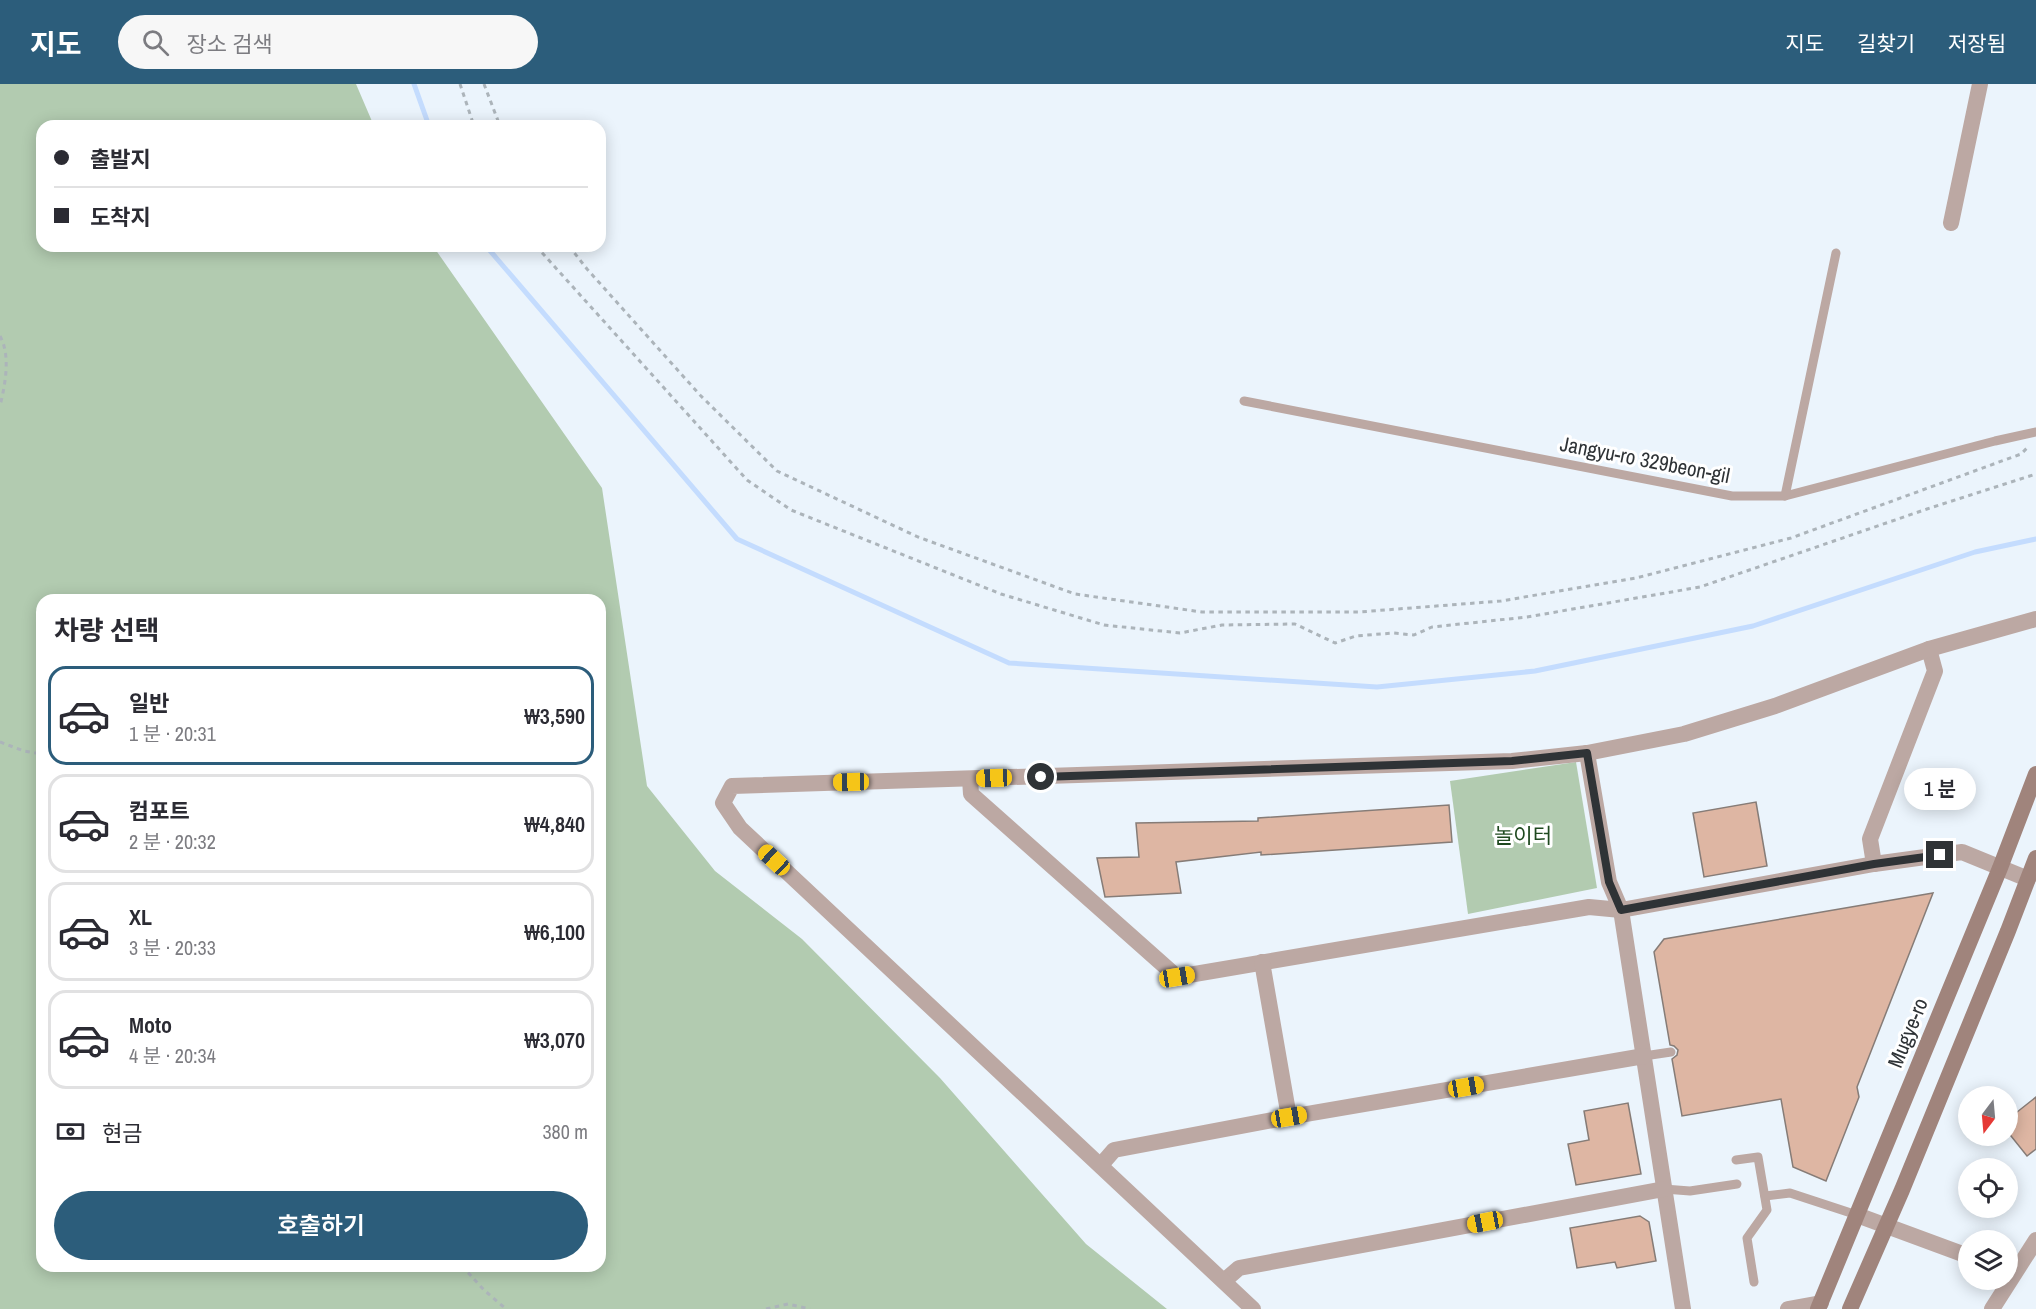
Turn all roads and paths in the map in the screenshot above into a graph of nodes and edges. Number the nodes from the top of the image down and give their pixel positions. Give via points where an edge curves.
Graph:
1 (460, 84) edge
2 (484, 84) edge
3 (1980, 84) edge
4 (472, 120) edge
5 (498, 120) edge
6 (1951, 223) dead end
7 (541, 252) edge
8 (573, 252) edge
9 (1836, 253) dead end
10 (0, 336) edge
11 (1244, 401) dead end
12 (0, 406) edge
13 (2036, 432) edge
14 (2029, 447) dead end
15 (2036, 474) edge
16 (1785, 496) junction
17 (2036, 619) edge
18 (1929, 650) junction
19 (0, 742) edge
20 (36, 753) edge
21 (1587, 753) junction
22 (2036, 774) edge
23 (970, 779) junction
24 (2036, 858) edge
25 (1874, 864) junction
26 (2000, 868) junction
27 (2032, 881) edge
28 (1621, 910) junction
29 (1262, 962) junction
30 (1671, 1052) dead end
31 (1644, 1056) junction
32 (1289, 1117) junction
33 (1736, 1160) dead end
34 (1101, 1165) junction
35 (1737, 1184) dead end
36 (1664, 1189) junction
37 (1765, 1196) junction
38 (1857, 1215) junction
39 (1886, 1226) junction
40 (2036, 1240) edge
41 (1958, 1252) edge
42 (2018, 1262) edge
43 (468, 1272) edge
44 (1224, 1281) junction
45 (1754, 1282) dead end
46 (2002, 1290) edge
47 (1820, 1306) edge
48 (506, 1309) edge
49 (766, 1309) edge
50 (810, 1309) edge
51 (1253, 1309) edge
52 (1683, 1309) edge
53 (1788, 1309) edge
54 (1850, 1309) edge
55 (1992, 1309) edge

1 - 4 path
2 - 5 path
3 - 6 street
7 - 15 path via 747,480 791,510 1001,594 1104,625 1180,633 1222,625 1294,624 1335,643 1356,636 1414,635 1432,627 1536,616 1700,587
8 - 14 path via 700,395 777,471 918,537 1075,594 1202,612 1359,612 1501,601 1636,578 1791,538
9 - 16 lane
10 - 12 path via 6,360
11 - 16 lane, Jangyu-ro 329beon-gil via 1732,496
13 - 16 lane, Jangyu-ro 329beon-gil
17 - 18 street
18 - 21 street via 1775,706 1684,734
18 - 25 street via 1935,671 1870,839
19 - 20 path
21 - 23 street via 1512,761
21 - 28 street via 1609,882
22 - 26 main road, Mugye-ro
23 - 29 street via 971,794 1177,977
23 - 34 street via 732,786 723,803 740,828
24 - 27 main road
25 - 26 street via 1962,852
25 - 28 street
26 - 27 street
26 - 38 main road, Mugye-ro
27 - 39 main road
28 - 29 street via 1589,907
28 - 31 street
29 - 32 street
30 - 31 lane
31 - 32 street
31 - 36 street
32 - 34 street via 1114,1150
33 - 37 lane via 1758,1157
34 - 44 street
35 - 36 lane via 1690,1191
36 - 44 street via 1239,1268
36 - 52 street
37 - 38 lane via 1790,1193
37 - 45 lane via 1767,1210 1747,1238
38 - 39 street
38 - 47 main road, Mugye-ro
39 - 41 street
39 - 54 main road
40 - 42 street
43 - 48 path
44 - 51 street
46 - 55 street
47 - 53 street
49 - 50 path via 788,1304

